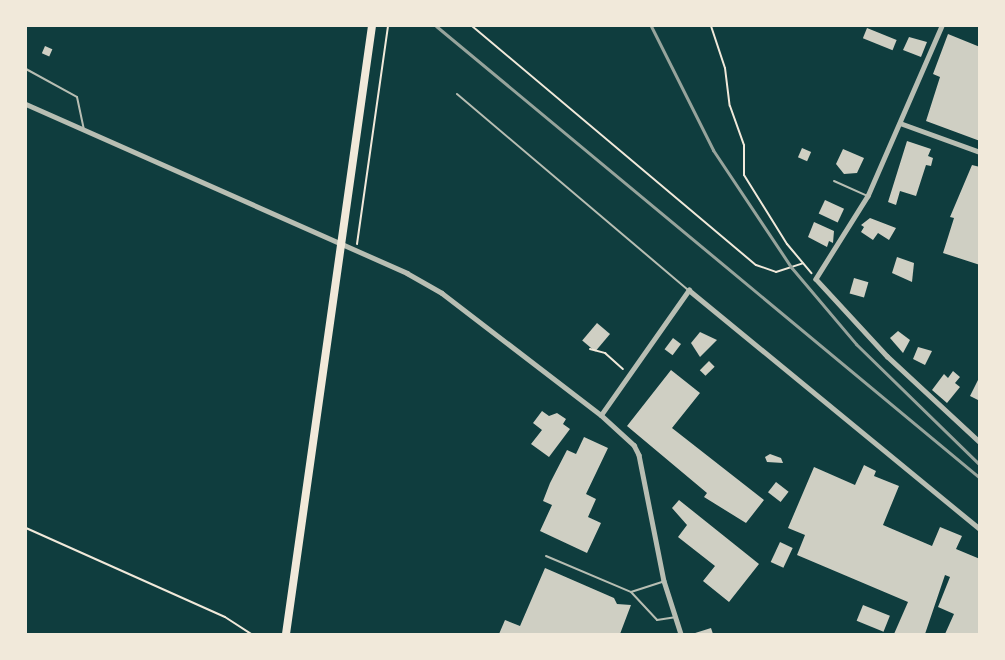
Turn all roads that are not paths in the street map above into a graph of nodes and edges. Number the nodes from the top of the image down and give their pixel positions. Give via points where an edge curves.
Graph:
1 (372, 26) edge
2 (942, 26) edge
3 (26, 69) edge
4 (457, 94) dead end
5 (26, 104) edge
6 (900, 123) junction
7 (84, 130) junction
8 (980, 152) edge
9 (834, 181) dead end
10 (868, 196) junction
11 (688, 290) junction
12 (601, 416) junction
13 (980, 434) edge
14 (978, 441) edge
15 (980, 529) edge
16 (546, 556) dead end
17 (664, 581) junction
18 (631, 592) junction
19 (675, 617) junction
20 (286, 634) edge
21 (681, 634) edge

1 - 20 main road
2 - 6 street
3 - 7 lane via 77,97
4 - 11 lane
5 - 7 street
6 - 8 street
6 - 10 street
7 - 12 street via 357,250 442,293
9 - 10 lane
10 - 14 street via 816,279 895,364
11 - 12 street
11 - 15 street
12 - 17 street via 634,445 639,455
13 - 14 street
16 - 18 lane
17 - 18 lane
17 - 19 street
18 - 19 lane via 657,620
19 - 21 street

